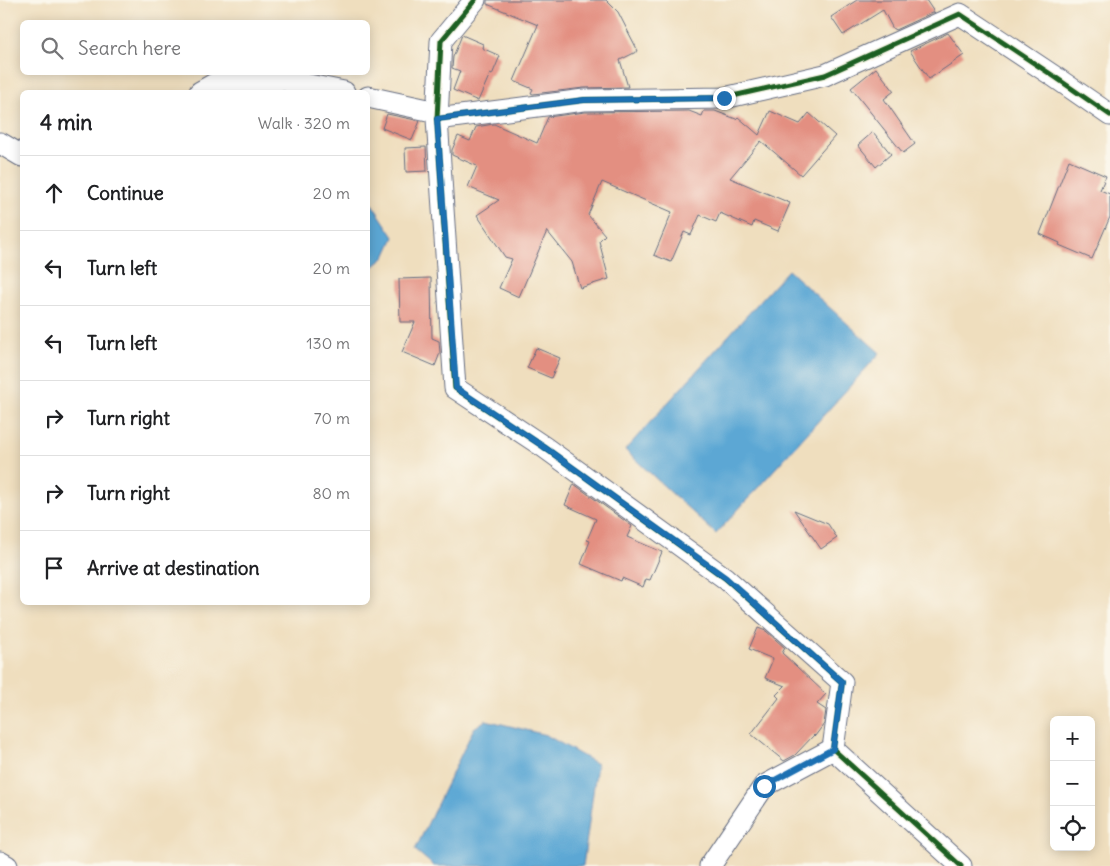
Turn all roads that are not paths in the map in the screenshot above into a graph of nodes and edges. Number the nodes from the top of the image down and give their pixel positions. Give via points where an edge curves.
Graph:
1 (475, 0) edge
2 (204, 90) edge
3 (334, 90) edge
4 (370, 98) edge
5 (437, 115) junction
6 (1110, 115) edge
7 (0, 143) edge
8 (20, 155) edge
9 (833, 749) junction
10 (0, 862) edge
11 (7, 866) edge
12 (710, 866) edge
13 (961, 866) edge

1 - 5 street via 441,41
2 - 3 street via 214,84 284,80
4 - 5 street
5 - 6 street via 584,100 724,98 824,75 960,14
5 - 9 street via 456,388 726,578 842,682
7 - 8 street
9 - 12 street via 764,786
9 - 13 street
10 - 11 street

